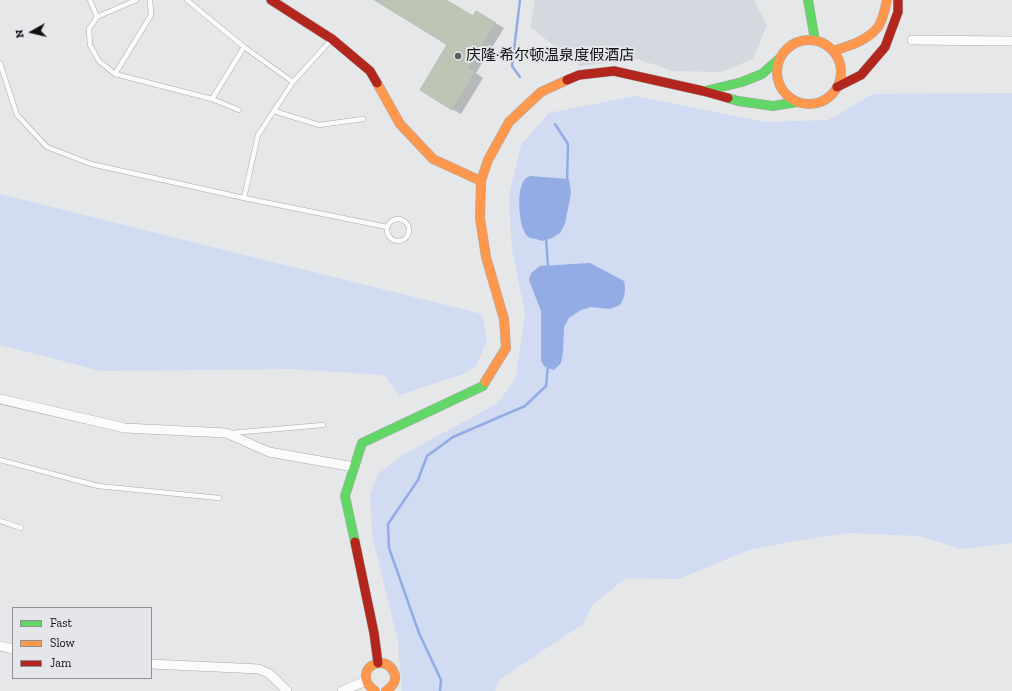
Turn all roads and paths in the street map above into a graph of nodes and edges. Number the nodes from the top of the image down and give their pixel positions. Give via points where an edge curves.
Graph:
1 (90, 0) edge
2 (136, 0) edge
3 (150, 0) edge
4 (187, 0) edge
5 (271, 0) edge
6 (799, 0) edge
7 (808, 0) edge
8 (887, 0) edge
9 (898, 0) edge
10 (97, 16) junction
11 (802, 20) dead end
12 (332, 39) junction
13 (815, 40) junction
14 (912, 40) dead end
15 (1012, 41) edge
16 (244, 47) junction
17 (833, 51) junction
18 (779, 59) junction
19 (0, 63) edge
20 (115, 74) junction
21 (293, 82) junction
22 (837, 88) junction
23 (703, 91) junction
24 (212, 99) junction
25 (796, 102) junction
26 (239, 110) dead end
27 (274, 111) junction
28 (363, 119) dead end
29 (481, 181) junction
30 (244, 198) junction
31 (387, 227) junction
32 (0, 399) edge
33 (323, 425) dead end
34 (226, 433) junction
35 (0, 460) edge
36 (354, 467) junction
37 (219, 498) dead end
38 (0, 522) edge
39 (21, 528) dead end
40 (0, 646) edge
41 (12, 649) edge
42 (378, 663) junction
43 (152, 664) edge
44 (371, 688) edge
45 (388, 690) edge
46 (288, 691) edge
47 (342, 691) edge

1 - 10 lane
2 - 10 lane
3 - 20 lane via 150,15
4 - 16 lane
5 - 12 street
6 - 11 street
7 - 13 street
8 - 17 street via 878,27 865,39
9 - 22 street via 898,12 885,47 862,74
10 - 20 lane via 89,29 90,45 99,61
12 - 21 lane
12 - 29 street via 370,71 400,124 433,159
13 - 17 street
13 - 18 street via 805,37 790,46
14 - 15 street
16 - 21 lane
16 - 24 lane
17 - 22 street via 841,68
18 - 23 street via 762,74 742,82
18 - 25 street via 777,74 781,89
19 - 30 lane via 17,115 47,147 91,164
20 - 24 lane
21 - 27 lane
22 - 25 street via 824,101 815,104
23 - 25 street via 738,101 773,106
23 - 29 street via 614,71 579,75 541,92 509,122 488,160
24 - 26 lane
27 - 28 lane via 319,125
27 - 30 lane via 258,135
29 - 36 street via 480,218 486,257 504,320 506,348 484,386 362,443
30 - 31 lane
31 - 31 lane via 390,238 396,241 407,238 410,231 408,224 398,219 391,221
32 - 34 street via 126,428
33 - 34 lane
34 - 36 street via 269,452
35 - 37 lane via 98,486
36 - 42 street via 345,496
38 - 39 lane
40 - 41 street
42 - 44 street via 369,668 366,676
42 - 45 street via 387,664 394,671 395,681
43 - 46 street via 259,669 270,674
44 - 47 street

